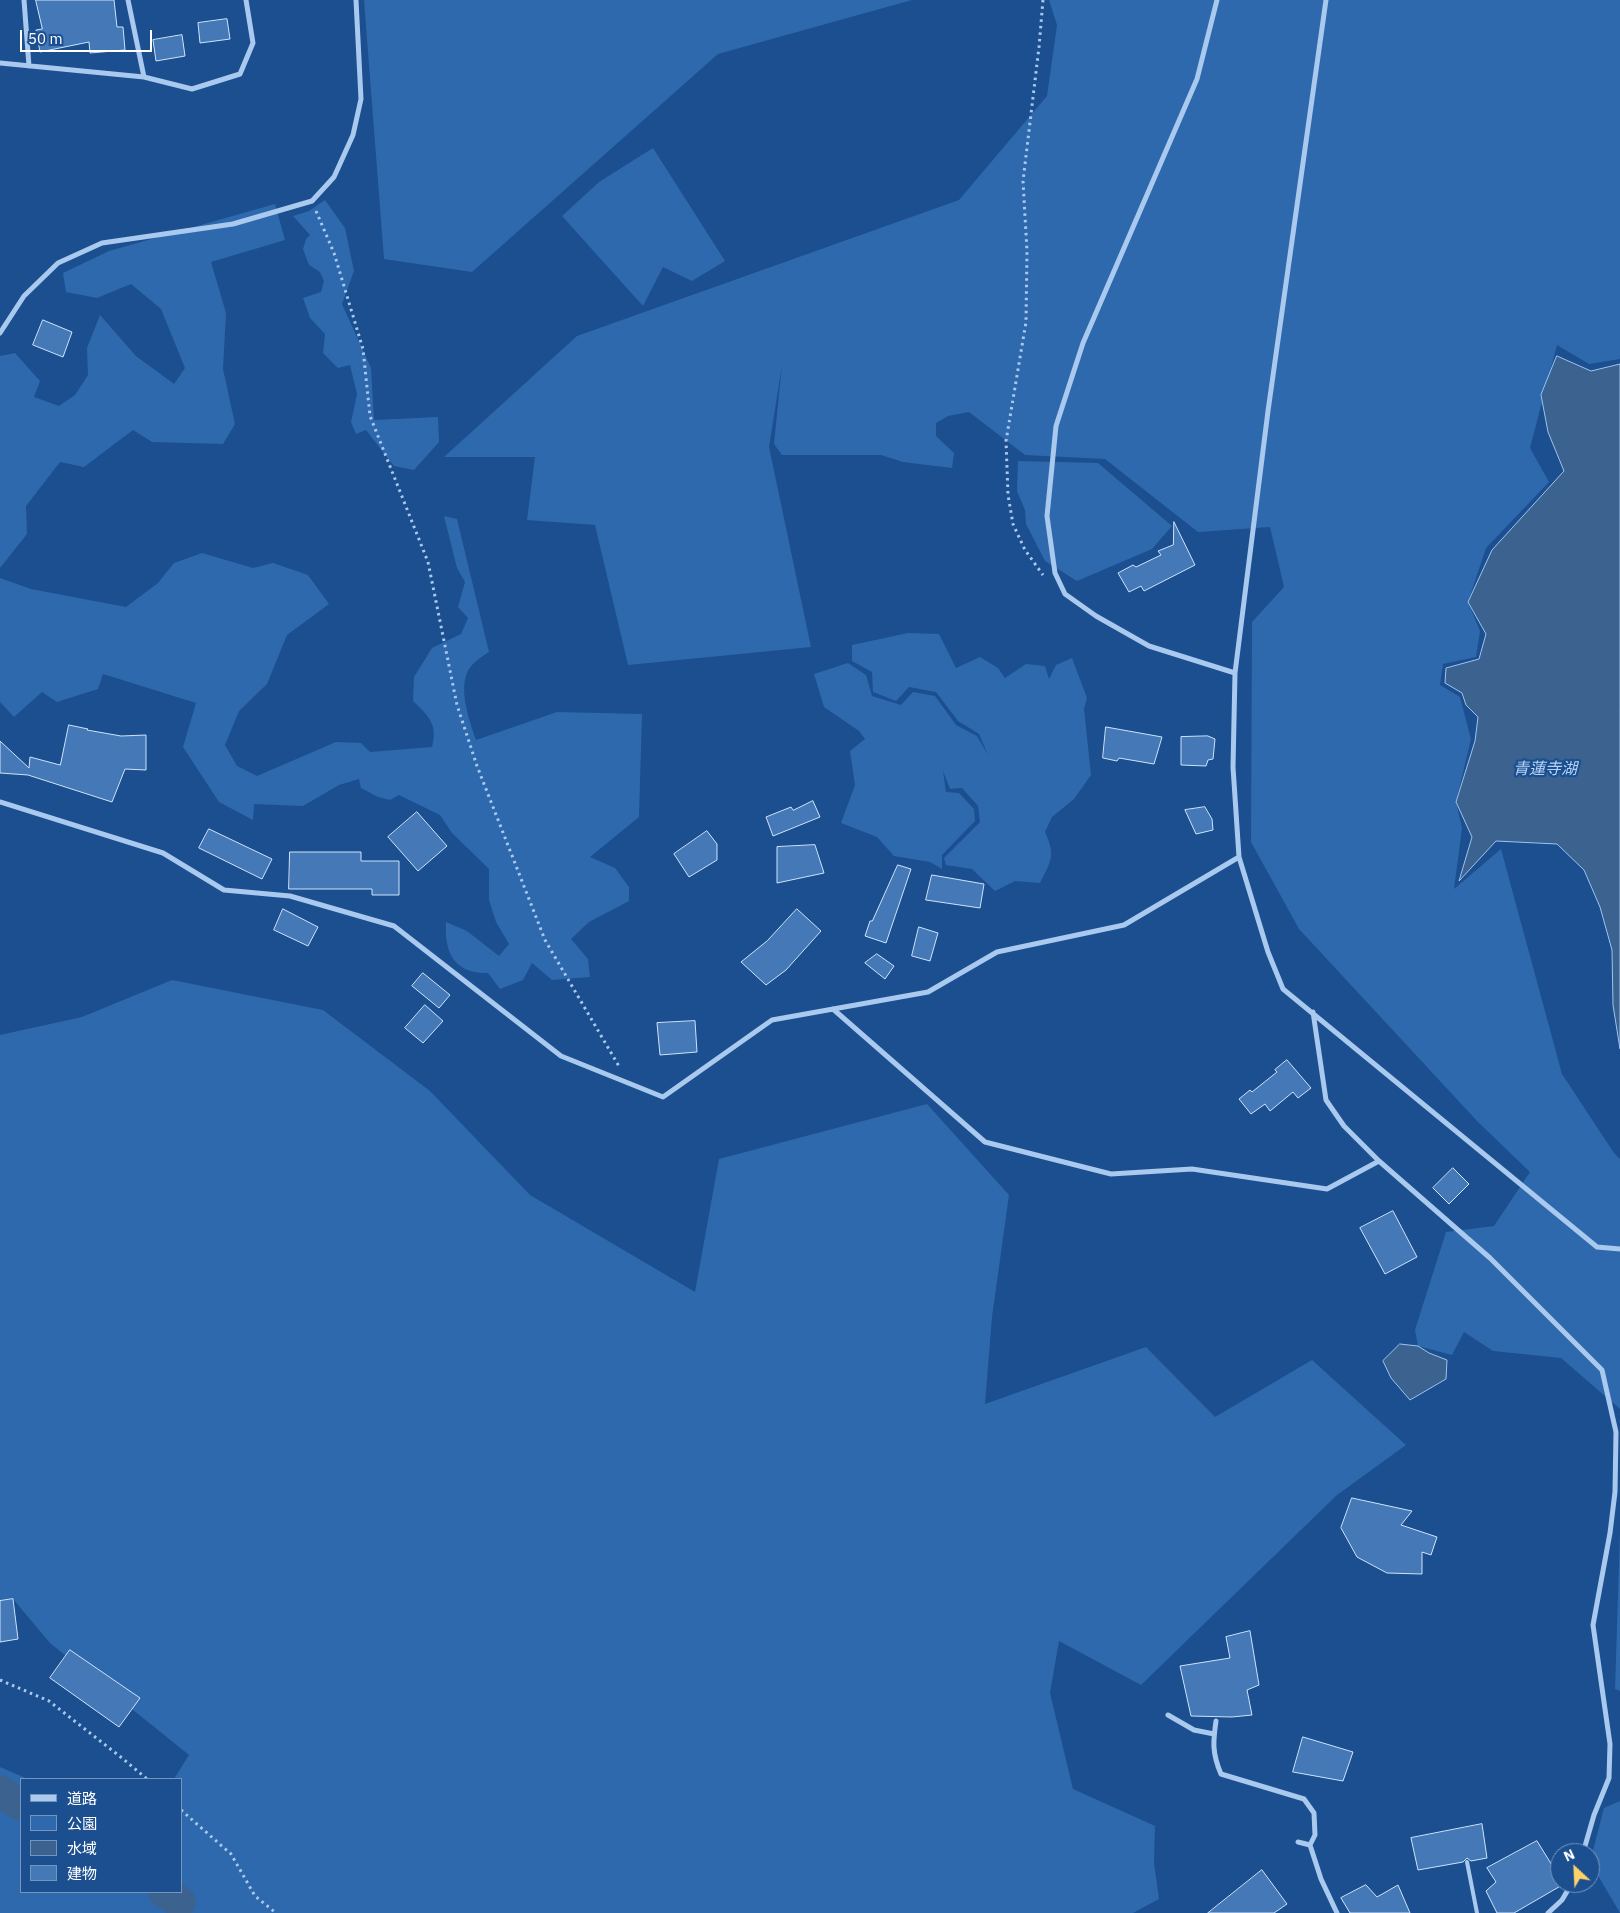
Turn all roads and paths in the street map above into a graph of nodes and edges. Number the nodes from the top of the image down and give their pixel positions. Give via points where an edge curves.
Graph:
1 (24, 0) edge
2 (128, 0) edge
3 (246, 0) edge
4 (356, 0) edge
5 (1043, 0) edge
6 (1217, 0) edge
7 (1326, 0) edge
8 (0, 63) edge
9 (29, 66) junction
10 (144, 77) junction
11 (312, 201) junction
12 (0, 333) edge
13 (1047, 578) dead end
14 (1235, 673) junction
15 (0, 802) edge
16 (1239, 856) junction
17 (833, 1010) junction
18 (1312, 1012) junction
19 (630, 1084) junction
20 (1380, 1161) junction
21 (1620, 1249) edge
22 (0, 1680) edge
23 (1168, 1715) dead end
24 (1216, 1720) dead end
25 (1214, 1734) junction
26 (146, 1778) edge
27 (182, 1811) edge
28 (1298, 1842) dead end
29 (1585, 1843) edge
30 (1310, 1845) junction
31 (1466, 1862) dead end
32 (1566, 1893) edge
33 (276, 1913) edge
34 (1337, 1913) edge
35 (1477, 1913) edge
36 (1548, 1913) edge

1 - 9 street
2 - 10 street
3 - 10 street via 253,43 240,74 192,89
4 - 11 street via 361,99 353,135 334,177
5 - 13 path via 1023,181 1026,322 1006,441 1008,495 1013,524 1025,550
6 - 14 street via 1197,79 1083,343 1056,426 1046,516 1055,573 1064,594 1149,646
7 - 14 street
8 - 9 street
9 - 10 street
11 - 12 street via 233,224 102,243 58,262 24,296
11 - 19 path via 334,253 363,349 370,416 428,562 457,706 477,766 545,940
14 - 16 street via 1233,767
15 - 19 street via 163,853 224,890 290,896 394,926 561,1056
16 - 17 street via 1124,926 997,952 928,992
16 - 18 street via 1268,952 1284,990
17 - 19 street via 772,1020 663,1097
17 - 20 street via 985,1142 1111,1174 1192,1169 1327,1189
18 - 20 street via 1326,1100 1344,1126
18 - 21 street via 1597,1247
20 - 29 street via 1490,1258 1602,1370 1616,1432 1615,1492 1594,1625 1610,1744 1609,1778
22 - 26 path via 49,1700
23 - 25 street via 1194,1730
24 - 25 street
25 - 30 street via 1215,1760 1221,1774 1304,1799 1314,1813 1315,1835
27 - 33 path via 231,1854 256,1896
28 - 30 street
30 - 34 street
31 - 35 lane
32 - 36 street

